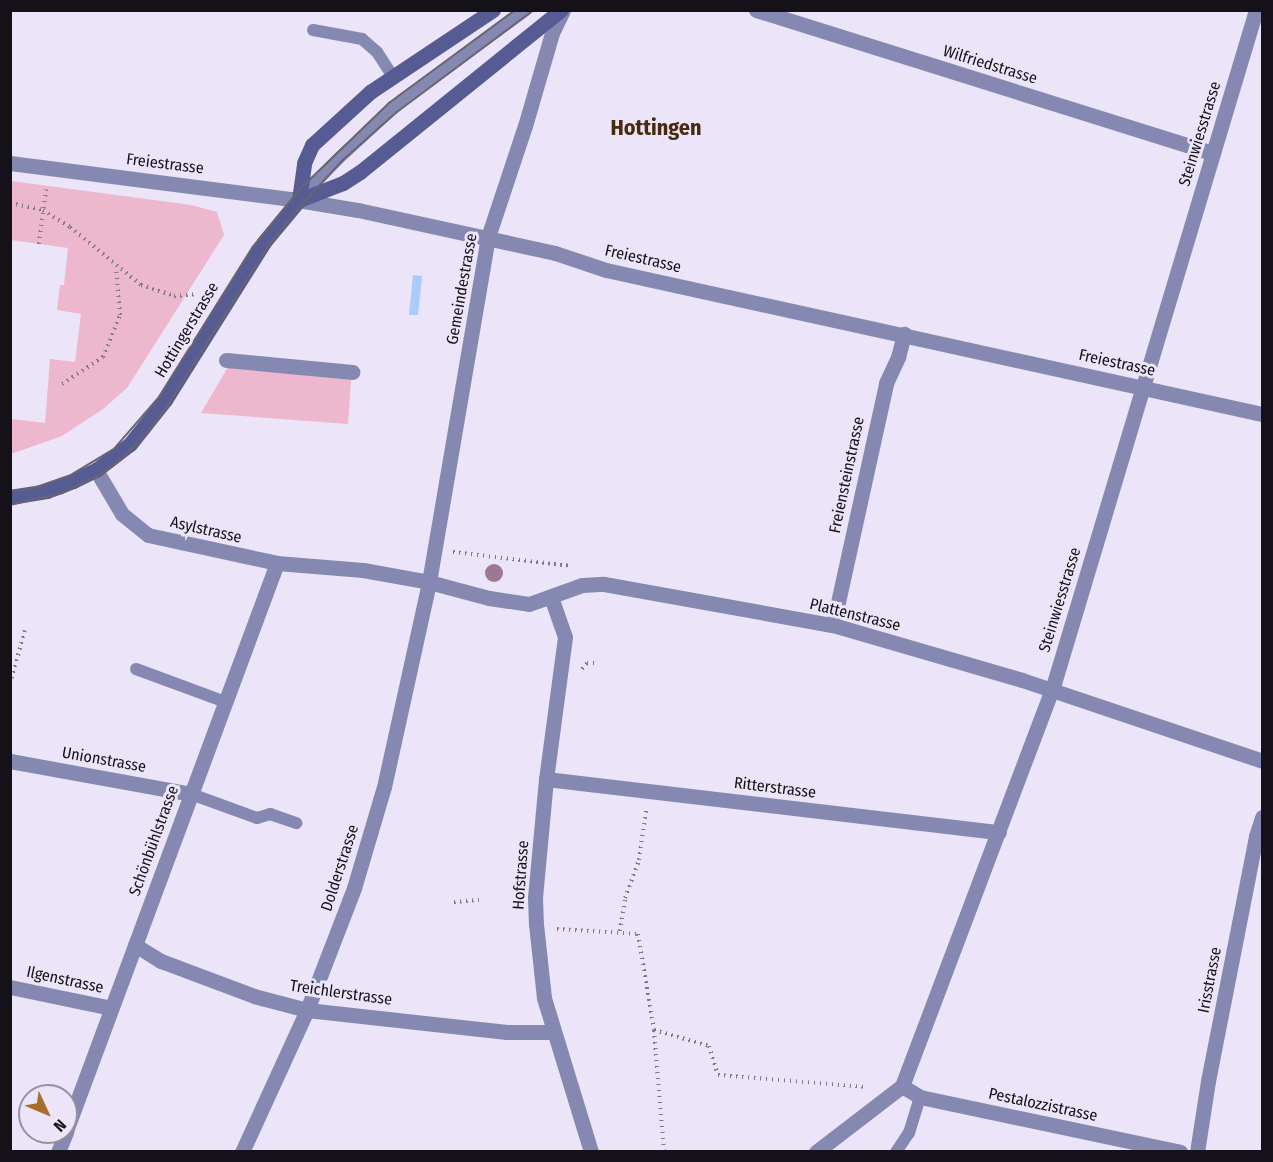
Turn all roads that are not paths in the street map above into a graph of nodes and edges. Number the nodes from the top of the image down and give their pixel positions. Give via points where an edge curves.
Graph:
1 (493, 10) edge
2 (526, 10) edge
3 (562, 10) edge
4 (756, 10) edge
5 (1256, 10) edge
6 (314, 30) dead end
7 (393, 77) junction
8 (1213, 153) junction
9 (10, 163) edge
10 (299, 200) junction
11 (488, 237) junction
12 (904, 334) junction
13 (226, 360) dead end
14 (352, 372) dead end
15 (1143, 387) junction
16 (1263, 414) edge
17 (96, 470) junction
18 (10, 497) edge
19 (277, 563) junction
20 (429, 582) junction
21 (551, 597) junction
22 (833, 625) junction
23 (136, 669) dead end
24 (1052, 690) junction
25 (225, 702) junction
26 (10, 761) edge
27 (1263, 762) edge
28 (546, 779) junction
29 (191, 794) junction
30 (1263, 817) edge
31 (296, 823) dead end
32 (999, 832) junction
33 (135, 945) junction
34 (10, 987) edge
35 (111, 1008) junction
36 (307, 1010) junction
37 (553, 1032) junction
38 (902, 1086) junction
39 (920, 1097) junction
40 (78, 1099) edge
41 (1179, 1151) edge
42 (242, 1152) edge
43 (591, 1152) edge
44 (816, 1152) edge
45 (896, 1152) edge
46 (1197, 1152) edge

1 - 7 main road, Hottingerstrasse
2 - 10 lane, Hottingerstrasse via 403,99
3 - 10 main road via 360,172
3 - 11 street, Gemeindestrasse
4 - 8 street, Wilfriedstrasse
5 - 8 street, Steinwiesstrasse
6 - 7 lane via 362,39 377,52
7 - 10 main road, Hottingerstrasse via 370,92 312,146 304,163
8 - 15 street, Steinwiesstrasse
9 - 10 street, Freiestrasse
10 - 11 street, Freiestrasse
10 - 17 main road, Hottingerstrasse via 242,274 145,427
11 - 12 street, Freiestrasse via 606,270
11 - 20 street, Gemeindestrasse
12 - 15 street, Freiestrasse
12 - 22 street, Freiensteinstrasse via 886,383
13 - 14 street
15 - 16 street, Freiestrasse
15 - 24 street, Steinwiesstrasse
17 - 18 main road via 47,490
17 - 19 street, Asylstrasse via 122,514 148,535
19 - 20 street, Asylstrasse via 363,570
19 - 25 street, Schönbühlstrasse
20 - 21 street, Plattenstrasse via 529,604
20 - 36 street, Dolderstrasse via 384,787 354,888
21 - 22 street, Plattenstrasse via 582,585 615,585
21 - 28 street, Hofstrasse via 565,638
22 - 24 street, Plattenstrasse
23 - 25 lane
24 - 27 street, Plattenstrasse
24 - 32 street, Steinwiesstrasse
25 - 29 street, Schönbühlstrasse
26 - 29 street, Unionstrasse
28 - 32 street, Ritterstrasse
28 - 37 street, Hofstrasse via 535,897 544,998
29 - 31 lane via 257,818 270,814
29 - 33 street, Schönbühlstrasse
30 - 46 street, Irisstrasse via 1251,859
32 - 38 street, Steinwiesstrasse
33 - 35 street, Schönbühlstrasse
33 - 36 street, Treichlerstrasse via 162,962 254,996
34 - 35 street, Ilgenstrasse
35 - 40 street, Schönbühlstrasse
36 - 37 street, Treichlerstrasse via 507,1032
36 - 42 street, Dolderstrasse
37 - 43 street, Hofstrasse
38 - 39 street, Pestalozzistrasse
38 - 44 street
39 - 41 street, Pestalozzistrasse
39 - 45 lane via 909,1133

